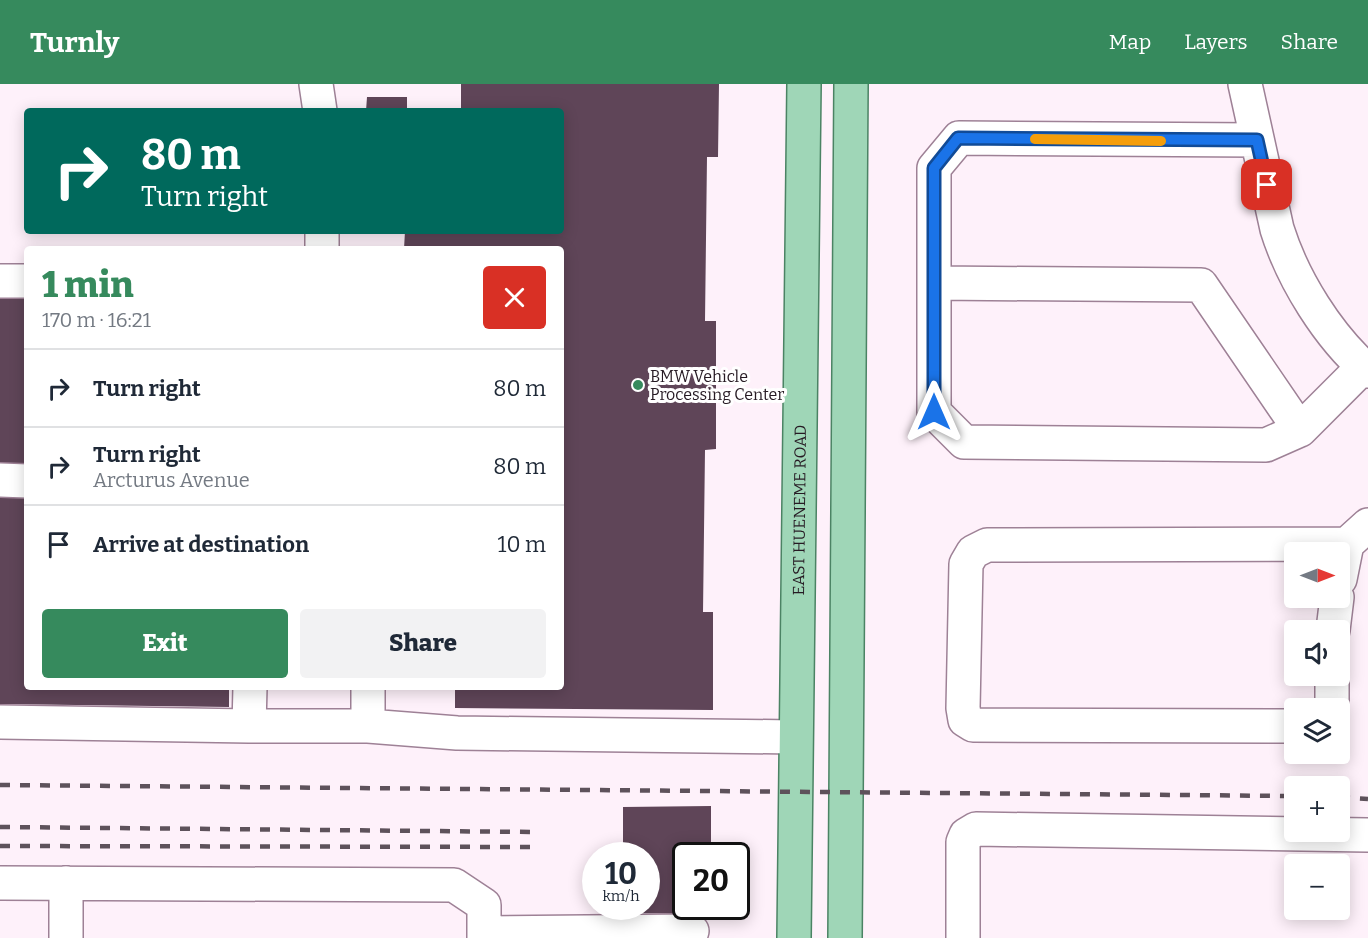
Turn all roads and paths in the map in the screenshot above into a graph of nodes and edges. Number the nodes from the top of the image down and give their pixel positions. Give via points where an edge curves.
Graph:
1 (316, 84) edge
2 (804, 84) edge
3 (851, 84) edge
4 (1245, 84) edge
5 (320, 108) edge
6 (1257, 140) junction
7 (0, 281) edge
8 (24, 281) edge
9 (934, 283) junction
10 (1366, 369) edge
11 (1300, 430) junction
12 (0, 480) edge
13 (24, 481) edge
14 (1358, 535) edge
15 (1350, 555) edge
16 (250, 690) edge
17 (368, 690) edge
18 (0, 722) edge
19 (249, 726) junction
20 (368, 726) junction
21 (1284, 726) edge
22 (795, 737) junction
23 (1368, 836) edge
24 (0, 883) edge
25 (66, 883) junction
26 (692, 931) dead end
27 (484, 935) edge
28 (66, 938) edge
29 (794, 938) edge
30 (845, 938) edge
31 (963, 938) edge

1 - 5 street
2 - 22 main road, EAST HUENEME ROAD
3 - 30 main road
4 - 6 street
6 - 9 street via 958,138 934,168
6 - 10 street via 1277,230 1299,283 1334,333
7 - 8 street
9 - 11 street via 1201,285
9 - 11 street via 934,412 964,442 1266,445
10 - 11 street
12 - 13 street
14 - 15 street
14 - 21 street via 987,545 973,552 966,564 963,708 966,720 973,725
16 - 19 street
17 - 20 street
18 - 19 street
19 - 20 street
20 - 22 street via 456,733
22 - 29 main road, EAST HUENEME ROAD
23 - 31 street via 976,829 963,842
24 - 25 street
25 - 27 street via 454,885 484,905
25 - 28 street
26 - 27 street

